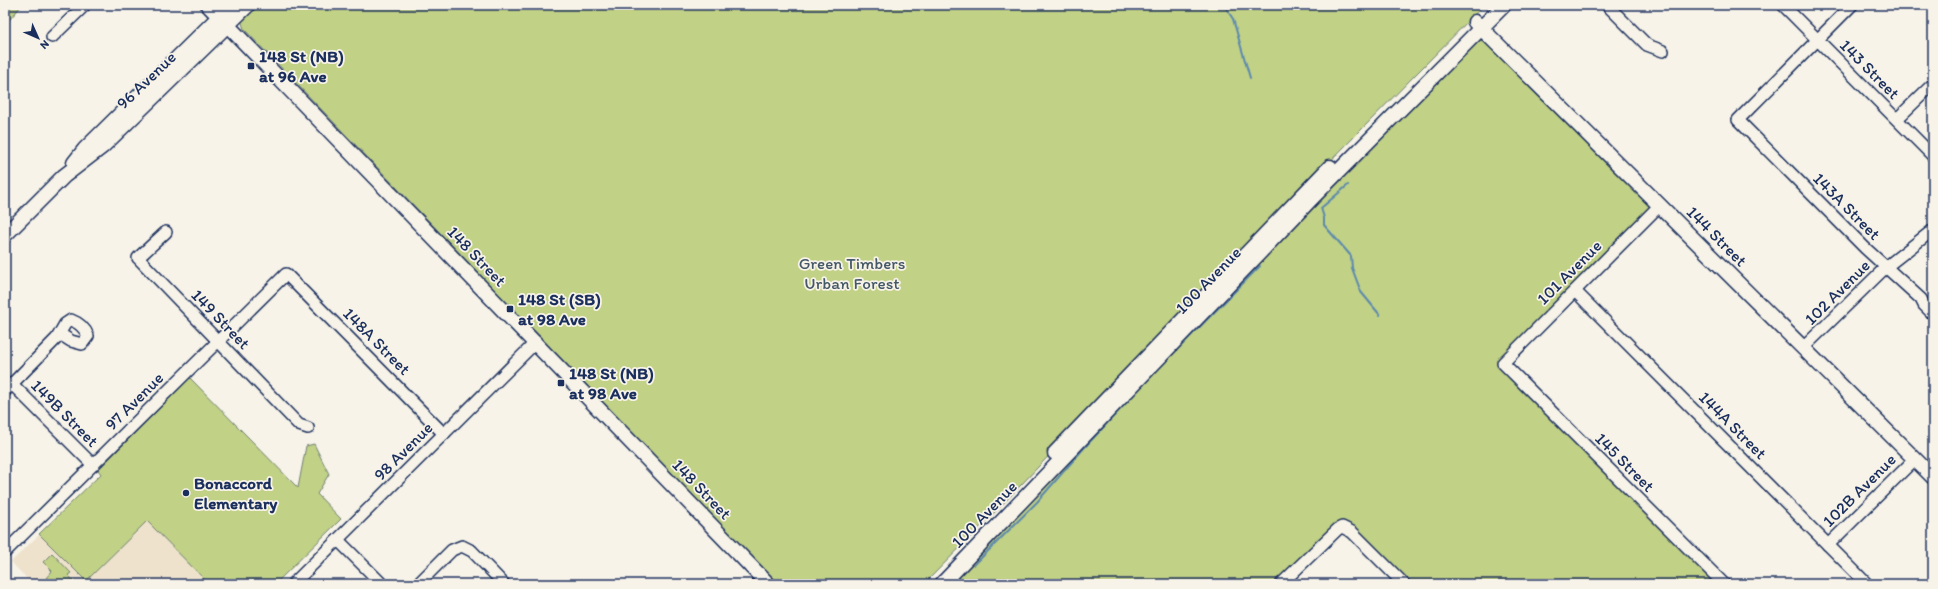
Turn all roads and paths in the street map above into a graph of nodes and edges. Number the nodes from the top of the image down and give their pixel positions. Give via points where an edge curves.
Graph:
1 (85, 5) edge
2 (208, 5) edge
3 (231, 5) edge
4 (248, 5) edge
5 (1492, 5) edge
6 (1504, 5) edge
7 (1607, 5) edge
8 (1783, 5) edge
9 (1852, 5) edge
10 (224, 21) junction
11 (1478, 25) junction
12 (52, 37) dead end
13 (1817, 40) junction
14 (1663, 51) dead end
15 (1933, 84) edge
16 (1897, 119) junction
17 (1933, 156) edge
18 (1660, 205) junction
19 (1933, 230) edge
20 (166, 232) dead end
21 (5, 235) edge
22 (1886, 267) junction
23 (286, 274) joint
24 (1574, 291) junction
25 (1933, 314) edge
26 (60, 334) dead end
27 (219, 341) junction
28 (536, 342) junction
29 (1803, 348) junction
30 (1503, 363) joint
31 (9, 387) edge
32 (308, 428) dead end
33 (444, 434) junction
34 (1914, 458) junction
35 (93, 465) junction
36 (1933, 477) edge
37 (338, 540) junction
38 (1828, 545) junction
39 (5, 552) edge
40 (293, 584) edge
41 (382, 584) edge
42 (418, 584) edge
43 (504, 584) edge
44 (768, 584) edge
45 (931, 584) edge
46 (942, 584) edge
47 (1281, 584) edge
48 (1404, 584) edge
49 (1724, 584) edge
50 (1867, 584) edge

1 - 12 street
2 - 10 main road, 148 Street
3 - 10 main road, 96 Avenue
4 - 10 main road, 96 Avenue
5 - 11 main road, 100 Avenue
6 - 11 main road, 100 Avenue
7 - 14 street via 1647,45
8 - 13 street, 143 Street
9 - 13 street
10 - 21 main road, 96 Avenue via 103,146 64,176
10 - 28 main road, 148 Street
11 - 18 main road, 144 Street
11 - 45 main road, 100 Avenue via 1295,201
11 - 46 main road, 100 Avenue
13 - 16 street, 143 Street
13 - 22 street, 143A Street via 1738,120
15 - 16 street
16 - 17 street, 143 Street
18 - 24 street, 101 Avenue
18 - 29 main road, 144 Street
19 - 22 street, 102 Avenue
20 - 27 street, 149 Street via 138,258
22 - 25 street, 143A Street via 1921,299
22 - 29 street, 102 Avenue
23 - 27 street, 97 Avenue
23 - 33 street, 148A Street
24 - 30 street, 101 Avenue
24 - 38 street, 144A Street
26 - 31 street
27 - 32 street, 149 Street via 299,425
27 - 35 street, 97 Avenue
28 - 33 street, 98 Avenue
28 - 44 main road, 148 Street
29 - 34 main road, 144 Street
30 - 49 street, 145 Street
31 - 35 street, 149B Street
33 - 37 street, 98 Avenue
34 - 36 main road, 144 Street
34 - 38 street, 102B Avenue
35 - 39 street, 97 Avenue
37 - 40 street, 98 Avenue
37 - 41 street
38 - 50 street, 144A Street
42 - 43 street via 452,550 462,546 472,551
47 - 48 street via 1342,527 1352,532

